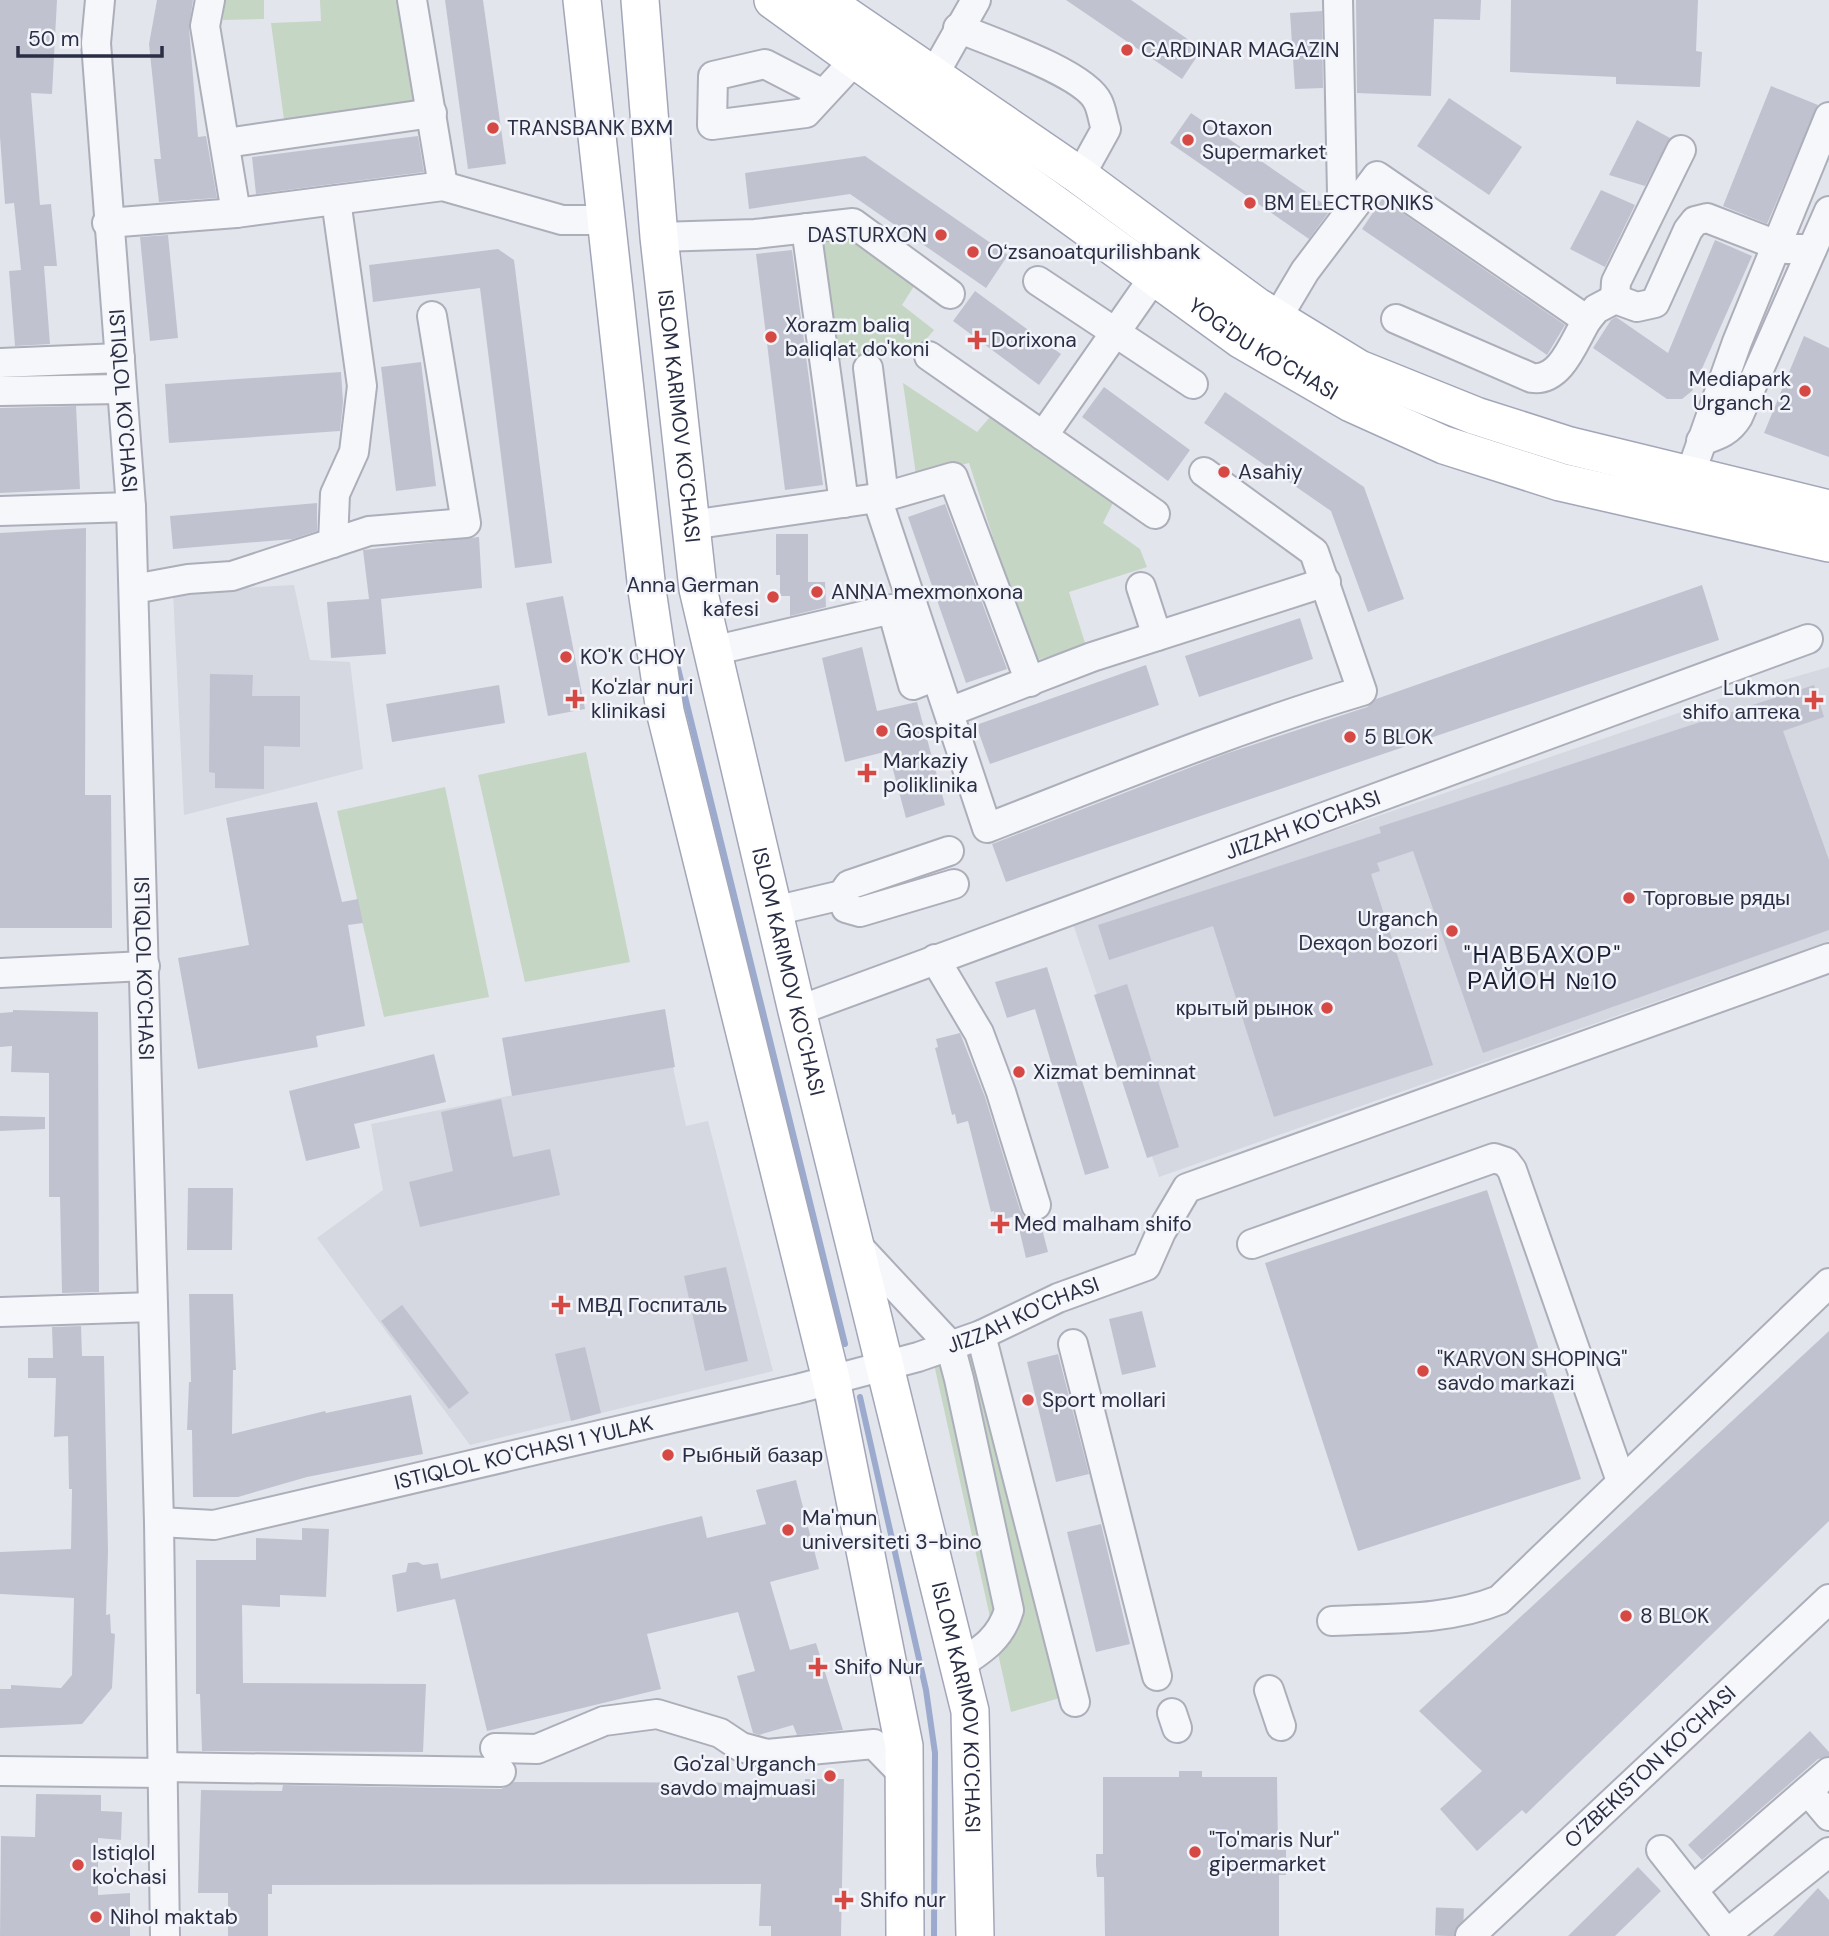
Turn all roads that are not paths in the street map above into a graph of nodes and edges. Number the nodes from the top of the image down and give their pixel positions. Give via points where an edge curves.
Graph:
1 (100, 0) edge
2 (210, 0) edge
3 (412, 0) edge
4 (583, 0) edge
5 (773, 0) edge
6 (823, 0) edge
7 (976, 0) edge
8 (1338, 0) edge
9 (641, 1) edge
10 (958, 29) junction
11 (855, 60) junction
12 (933, 76) junction
13 (822, 94) dead end
14 (432, 113) junction
15 (1829, 117) edge
16 (226, 143) junction
17 (1681, 150) dead end
18 (1080, 176) junction
19 (443, 186) junction
20 (1342, 194) dead end
21 (336, 200) junction
22 (1829, 211) edge
23 (236, 213) junction
24 (607, 220) junction
25 (107, 223) junction
26 (806, 228) junction
27 (659, 237) junction
28 (1776, 243) junction
29 (1812, 248) junction
30 (1154, 277) junction
31 (1038, 281) dead end
32 (950, 295) dead end
33 (1615, 299) junction
34 (432, 316) dead end
35 (1276, 318) junction
36 (1396, 319) dead end
37 (1587, 320) junction
38 (1115, 332) junction
39 (929, 356) dead end
40 (120, 358) junction
41 (0, 363) edge
42 (868, 368) dead end
43 (1193, 384) dead end
44 (121, 389) junction
45 (0, 391) edge
46 (1043, 436) junction
47 (1696, 458) junction
48 (1204, 472) dead end
49 (880, 498) junction
50 (844, 503) junction
51 (131, 507) junction
52 (1829, 509) edge
53 (0, 512) edge
54 (1155, 514) dead end
55 (691, 525) junction
56 (333, 543) junction
57 (1829, 543) edge
58 (1326, 582) junction
59 (1141, 587) dead end
60 (134, 589) junction
61 (1157, 636) junction
62 (1808, 639) dead end
63 (712, 651) junction
64 (936, 676) junction
65 (1030, 682) junction
66 (949, 712) junction
67 (949, 851) dead end
68 (954, 884) dead end
69 (842, 895) junction
70 (774, 911) junction
71 (1829, 958) edge
72 (935, 959) junction
73 (145, 966) junction
74 (0, 973) edge
75 (797, 1010) junction
76 (1036, 1205) dead end
77 (856, 1244) junction
78 (1252, 1244) dead end
79 (1829, 1283) edge
80 (153, 1307) junction
81 (0, 1312) edge
82 (981, 1335) junction
83 (1073, 1344) dead end
84 (950, 1345) junction
85 (886, 1365) junction
86 (831, 1379) junction
87 (1621, 1481) junction
88 (159, 1522) junction
89 (1824, 1614) edge
90 (1332, 1621) dead end
91 (959, 1665) junction
92 (1157, 1676) dead end
93 (1269, 1690) dead end
94 (1075, 1702) dead end
95 (1282, 1726) dead end
96 (162, 1770) junction
97 (0, 1771) edge
98 (905, 1776) junction
99 (1819, 1781) edge
100 (1829, 1816) edge
101 (1661, 1850) dead end
102 (1829, 1852) edge
103 (1693, 1890) junction
104 (1726, 1935) edge
105 (165, 1936) edge
106 (905, 1936) edge
107 (975, 1936) edge
108 (1470, 1936) edge

1 - 25 street, ISTIQLOL KO'CHASI via 96,43
2 - 16 street via 205,26
3 - 14 street
4 - 24 main road
5 - 11 main road, YOG'DU KO'CHASI
6 - 12 main road, YOG'DU KO'CHASI
7 - 10 street
8 - 20 street
9 - 27 main road, ISLOM KARIMOV KO'CHASI
10 - 12 street
10 - 18 street via 1062,72 1098,100 1106,129
11 - 13 street
11 - 30 main road, YOG'DU KO'CHASI
12 - 18 main road, YOG'DU KO'CHASI
14 - 16 street
14 - 19 street
15 - 28 street
16 - 23 street
17 - 33 street via 1616,282
18 - 35 main road, YOG'DU KO'CHASI
19 - 21 street
19 - 24 street via 562,220
21 - 23 street
21 - 56 street via 362,386 354,452 335,494
22 - 29 street
23 - 25 street
24 - 86 main road via 647,590 665,711
25 - 40 street, ISTIQLOL KO'CHASI
26 - 27 street
26 - 32 street via 853,223
26 - 50 street
27 - 55 main road, ISLOM KARIMOV KO'CHASI
28 - 29 street via 1799,251
28 - 33 street via 1707,218 1695,221 1656,303 1637,307
28 - 47 street
29 - 47 street via 1738,417
30 - 38 street
30 - 57 main road, YOG'DU KO'CHASI via 1255,347 1351,403 1444,445 1560,482
31 - 38 street
33 - 37 street
34 - 56 street via 466,523 369,531
35 - 37 street via 1305,271 1377,176
35 - 47 main road, YOG'DU KO'CHASI via 1359,369 1476,416 1570,446
36 - 37 street via 1542,379 1556,373
38 - 43 street
38 - 46 street
39 - 46 street
40 - 41 street
40 - 44 street, ISTIQLOL KO'CHASI
42 - 49 street
44 - 45 street
44 - 51 street, ISTIQLOL KO'CHASI
46 - 54 street
47 - 52 main road, YOG'DU KO'CHASI
48 - 58 street via 1314,552
49 - 50 street
49 - 64 street
49 - 65 street via 953,477
50 - 55 street
51 - 53 street
51 - 60 street, ISTIQLOL KO'CHASI
55 - 63 main road, ISLOM KARIMOV KO'CHASI via 698,589
56 - 60 street via 232,576
58 - 61 street
58 - 66 street via 1362,691 1184,752 987,828
59 - 61 street
60 - 73 street, ISTIQLOL KO'CHASI
61 - 65 street
62 - 72 street, JIZZAH KO'CHASI
63 - 64 street via 892,610 913,685
63 - 70 main road, ISLOM KARIMOV KO'CHASI
64 - 66 street
65 - 66 street
67 - 69 street via 849,885
68 - 69 street via 860,912 846,908
69 - 70 street
70 - 75 main road, ISLOM KARIMOV KO'CHASI
71 - 82 street, JIZZAH KO'CHASI via 1187,1188 1146,1266 1058,1298
72 - 75 street, JIZZAH KO'CHASI
72 - 76 street via 979,1033
73 - 74 street
73 - 80 street, ISTIQLOL KO'CHASI
75 - 77 main road, ISLOM KARIMOV KO'CHASI
77 - 84 street
77 - 85 main road, ISLOM KARIMOV KO'CHASI
78 - 87 street via 1494,1158 1506,1162
79 - 87 street
80 - 81 street
80 - 88 street, ISTIQLOL KO'CHASI
82 - 84 street, JIZZAH KO'CHASI
82 - 94 street
83 - 92 street
84 - 85 street, JIZZAH KO'CHASI
84 - 91 street via 1009,1610 1004,1629
85 - 86 street, ISTIQLOL KO'CHASI 1 YULAK
85 - 91 main road, ISLOM KARIMOV KO'CHASI
86 - 88 street, ISTIQLOL KO'CHASI 1 YULAK via 214,1525
86 - 98 main road via 904,1746
87 - 90 street via 1499,1600 1441,1615
88 - 96 street, ISTIQLOL KO'CHASI
89 - 108 street, O’ZBEKISTON KO‘CHASI
91 - 107 main road, ISLOM KARIMOV KO'CHASI via 972,1725
93 - 95 street
96 - 97 street
96 - 98 street via 498,1760 604,1721 657,1714 720,1733 741,1747 767,1754 874,1744
96 - 105 street, ISTIQLOL KO'CHASI
98 - 106 main road
99 - 100 street
99 - 103 street
101 - 103 street
102 - 104 street
103 - 104 street

